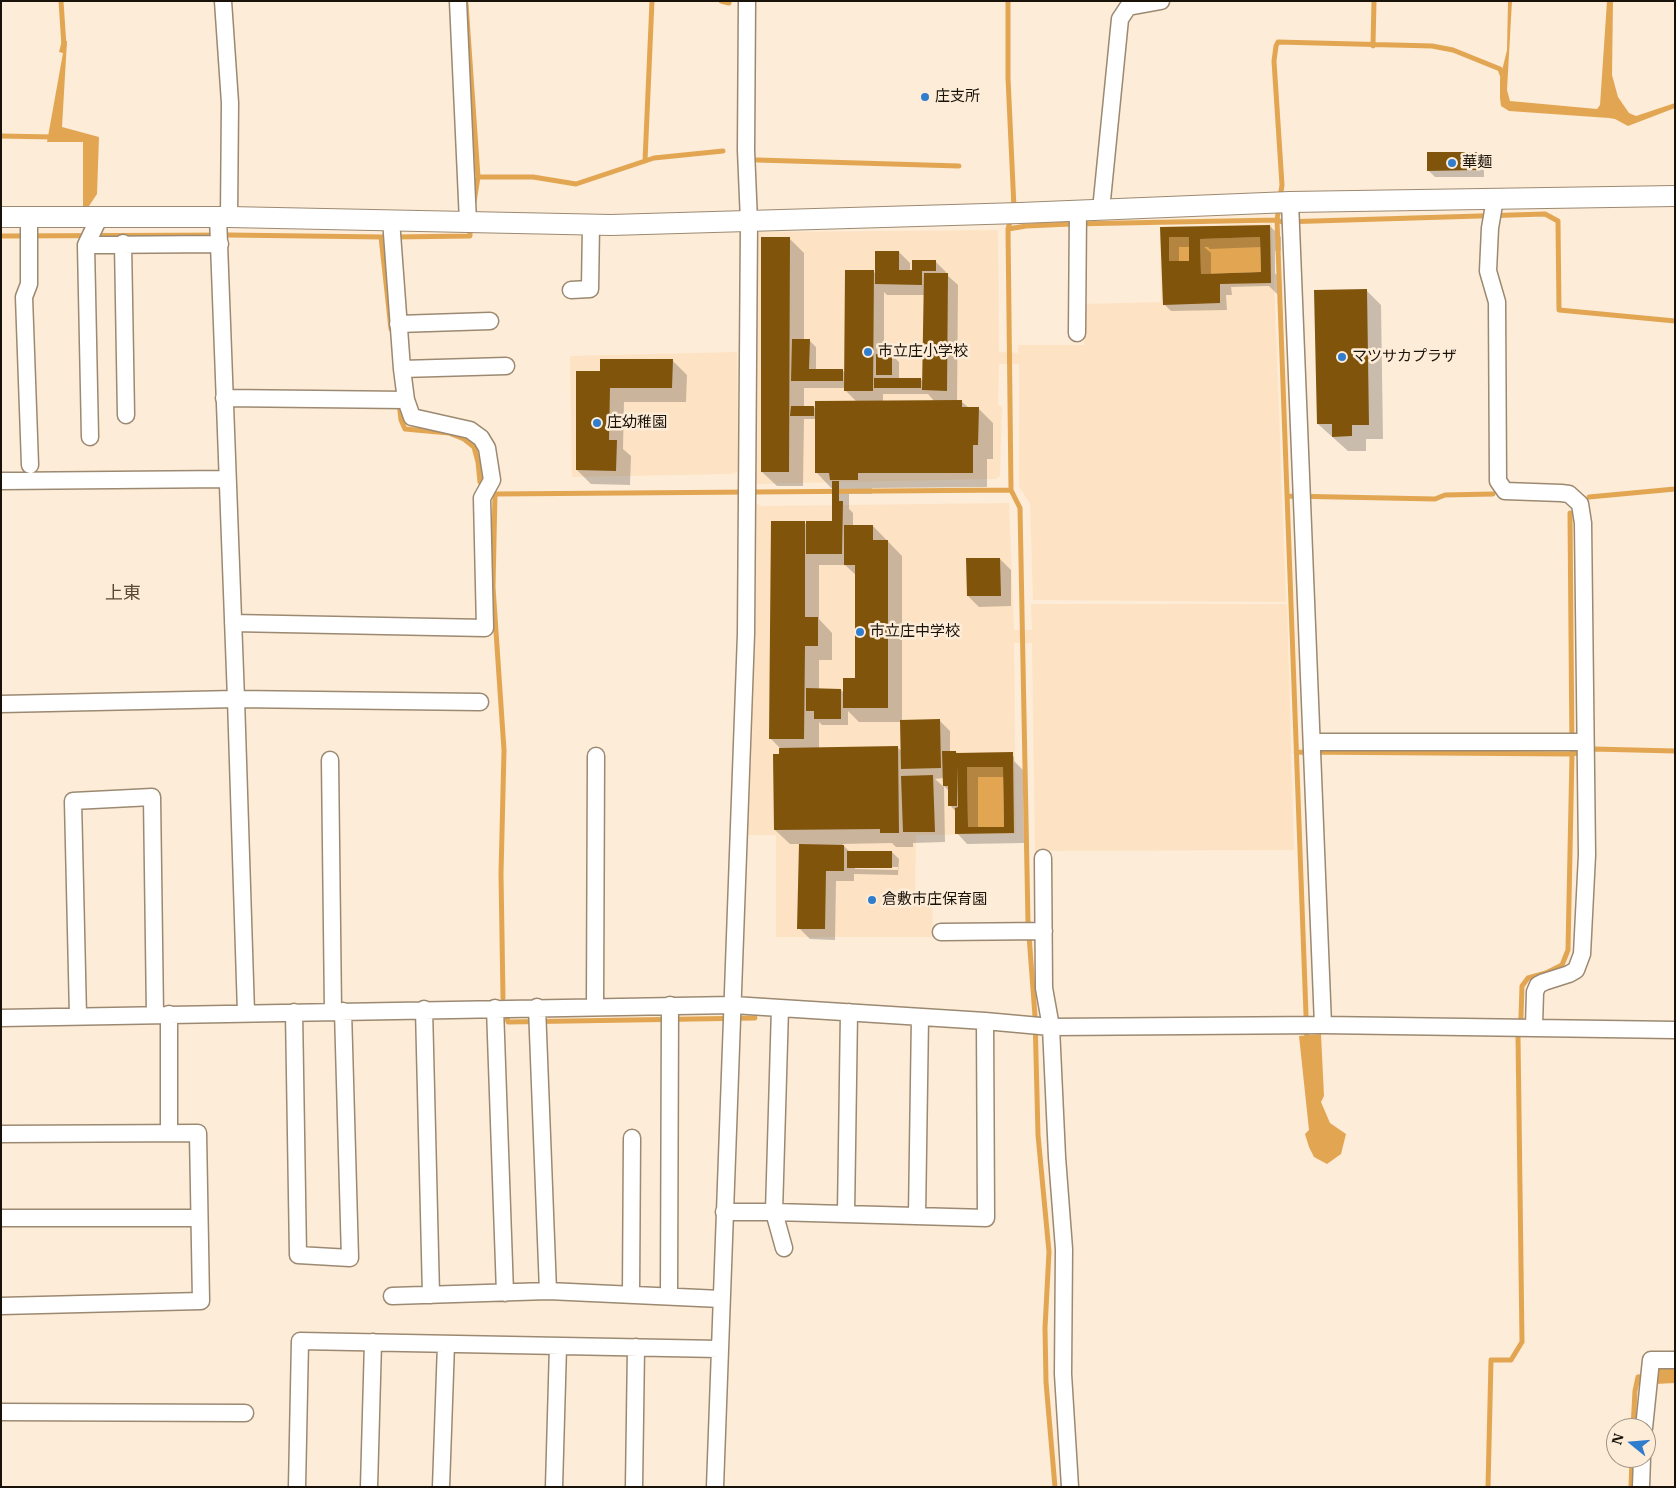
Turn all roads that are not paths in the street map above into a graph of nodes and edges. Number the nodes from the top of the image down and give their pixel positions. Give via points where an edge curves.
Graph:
1 (223, 1) edge
2 (458, 1) edge
3 (746, 1) edge
4 (1161, 1) edge
5 (1675, 196) edge
6 (1101, 210) junction
7 (1286, 210) junction
8 (1493, 210) junction
9 (1, 217) edge
10 (1078, 220) junction
11 (468, 222) junction
12 (749, 222) junction
13 (591, 225) junction
14 (221, 229) junction
15 (29, 230) junction
16 (392, 232) junction
17 (92, 233) junction
18 (123, 244) junction
19 (571, 290) dead end
20 (490, 321) dead end
21 (398, 324) junction
22 (1077, 333) dead end
23 (506, 366) dead end
24 (402, 369) junction
25 (224, 398) junction
26 (400, 400) junction
27 (126, 415) dead end
28 (90, 437) dead end
29 (30, 465) dead end
30 (227, 478) junction
31 (1, 481) edge
32 (233, 622) junction
33 (236, 699) junction
34 (480, 702) dead end
35 (1, 704) edge
36 (1580, 746) junction
37 (1312, 749) junction
38 (596, 756) dead end
39 (330, 760) dead end
40 (1043, 858) dead end
41 (1040, 931) junction
42 (941, 932) dead end
43 (595, 1006) junction
44 (495, 1008) junction
45 (780, 1008) junction
46 (424, 1009) junction
47 (338, 1011) junction
48 (294, 1012) junction
49 (849, 1012) junction
50 (246, 1013) junction
51 (733, 1013) junction
52 (162, 1014) junction
53 (670, 1015) junction
54 (78, 1016) junction
55 (537, 1017) junction
56 (920, 1017) junction
57 (1, 1018) edge
58 (985, 1021) junction
59 (1038, 1025) junction
60 (1312, 1025) junction
61 (1525, 1026) junction
62 (1675, 1030) edge
63 (1, 1134) edge
64 (169, 1134) junction
65 (632, 1138) dead end
66 (724, 1212) junction
67 (774, 1212) junction
68 (846, 1214) junction
69 (917, 1216) junction
70 (1, 1218) edge
71 (199, 1218) junction
72 (784, 1248) dead end
73 (548, 1291) junction
74 (505, 1293) junction
75 (631, 1294) junction
76 (431, 1295) junction
77 (392, 1296) dead end
78 (669, 1296) junction
79 (721, 1299) junction
80 (1, 1306) edge
81 (373, 1342) junction
82 (446, 1344) junction
83 (558, 1346) junction
84 (636, 1348) junction
85 (719, 1349) junction
86 (1675, 1360) edge
87 (1, 1412) edge
88 (245, 1413) dead end
89 (1645, 1418) edge
90 (1642, 1468) edge
91 (297, 1487) edge
92 (369, 1487) edge
93 (442, 1487) edge
94 (554, 1487) edge
95 (634, 1487) edge
96 (714, 1487) edge
97 (1070, 1487) edge
98 (1641, 1487) edge

1 - 14 street via 230,103
2 - 11 street
3 - 12 street
4 - 6 street via 1128,7 1120,19
5 - 8 street
6 - 7 street
6 - 10 street
7 - 8 street
7 - 37 street
8 - 36 street via 1488,271 1497,302 1498,481 1505,492 1569,494 1580,504 1583,523
9 - 15 street
10 - 12 street via 1012,214
10 - 22 street
11 - 13 street
11 - 16 street
12 - 13 street
12 - 51 street via 746,634
13 - 19 street via 590,289
14 - 16 street
14 - 17 street
14 - 18 street
14 - 25 street
15 - 17 street
15 - 29 street via 29,284 24,297
16 - 21 street
17 - 18 street
17 - 28 street
18 - 27 street
20 - 21 street
21 - 24 street
23 - 24 street
24 - 26 street
25 - 26 street
25 - 30 street
26 - 32 street via 412,417 470,430 481,438 487,448 492,480 482,498 485,628
30 - 31 street
30 - 32 street
32 - 33 street
33 - 34 street
33 - 35 street
33 - 50 street
36 - 37 street
36 - 61 street via 1587,855 1582,954 1576,970 1538,985
37 - 60 street
38 - 43 street
39 - 47 street
40 - 41 street
41 - 42 street
41 - 59 street via 1044,988
43 - 53 street
43 - 55 street
44 - 46 street
44 - 55 street
44 - 74 street
45 - 49 street
45 - 51 street
45 - 67 street
46 - 47 street
46 - 76 street
47 - 48 street
47 - 48 street via 350,1258 298,1255
48 - 50 street
49 - 56 street
49 - 68 street
50 - 52 street
51 - 53 street
51 - 66 street
52 - 54 street
52 - 54 street via 152,798 73,801
52 - 64 street
53 - 78 street
54 - 57 street
55 - 73 street
56 - 58 street
56 - 69 street
58 - 59 street
58 - 69 street via 986,1218
59 - 60 street
59 - 97 street via 1057,1157 1064,1249 1063,1374
60 - 61 street
61 - 62 street
63 - 64 street
64 - 71 street via 198,1133
65 - 75 street
66 - 67 street
66 - 79 street
67 - 68 street
67 - 72 street
68 - 69 street
70 - 71 street
71 - 80 street via 201,1301
73 - 74 street
73 - 75 street
74 - 76 street
75 - 78 street
76 - 77 street
78 - 79 street
79 - 85 street
81 - 82 street
81 - 91 street via 300,1341
81 - 92 street
82 - 83 street
82 - 93 street
83 - 84 street
83 - 94 street
84 - 85 street
84 - 95 street
85 - 96 street
86 - 89 street via 1651,1360
87 - 88 street
90 - 98 street

